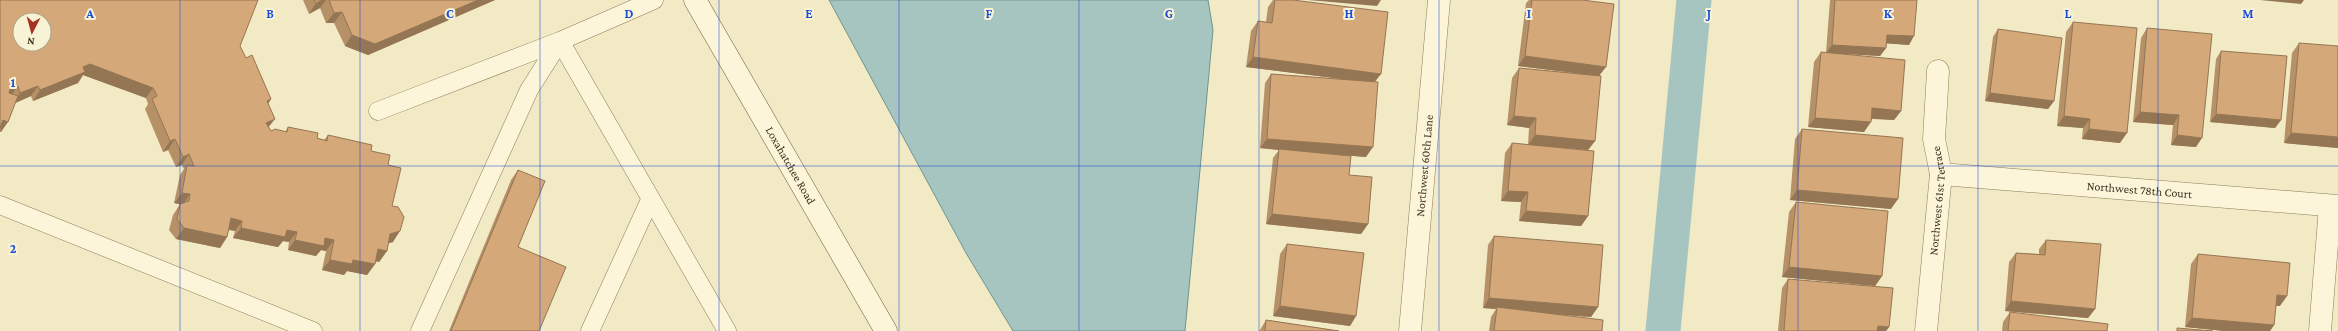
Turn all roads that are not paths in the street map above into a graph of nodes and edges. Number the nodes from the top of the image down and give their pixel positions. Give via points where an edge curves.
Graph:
1 (654, 0) edge
2 (695, 0) edge
3 (1439, 0) edge
4 (560, 41) junction
5 (1938, 71) dead end
6 (378, 111) dead end
7 (1941, 174) junction
8 (650, 200) junction
9 (0, 205) edge
10 (2334, 207) edge
11 (313, 331) edge
12 (420, 331) edge
13 (590, 331) edge
14 (727, 331) edge
15 (886, 331) edge
16 (1410, 331) edge
17 (1926, 331) edge
18 (2320, 331) edge

1 - 4 lane
2 - 15 street, Loxahatchee Road
3 - 16 street, Northwest 60th Lane
4 - 6 lane
4 - 8 lane
4 - 12 lane via 529,90
5 - 7 street, Northwest 61st Terrace via 1934,139
7 - 10 street, Northwest 78th Court
7 - 17 street, Northwest 61st Terrace
8 - 13 lane
8 - 14 lane
9 - 11 lane
10 - 18 street

